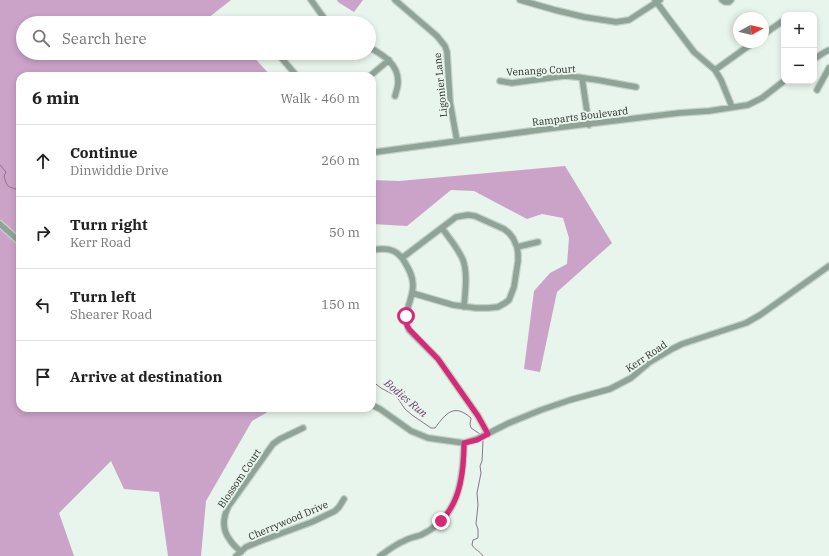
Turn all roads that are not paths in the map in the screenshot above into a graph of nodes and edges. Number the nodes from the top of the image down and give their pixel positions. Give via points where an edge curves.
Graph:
1 (311, 0) edge
2 (395, 0) edge
3 (520, 0) edge
4 (722, 0) edge
5 (731, 0) edge
6 (657, 1) edge
7 (323, 16) edge
8 (781, 22) edge
9 (769, 31) edge
10 (746, 48) edge
11 (829, 50) edge
12 (376, 51) edge
13 (817, 57) edge
14 (283, 60) edge
15 (389, 60) junction
16 (829, 68) edge
17 (715, 70) junction
18 (294, 72) edge
19 (375, 72) edge
20 (582, 78) junction
21 (500, 81) dead end
22 (781, 83) edge
23 (636, 87) dead end
24 (817, 90) dead end
25 (395, 96) dead end
26 (732, 107) junction
27 (589, 125) junction
28 (457, 141) junction
29 (376, 152) edge
30 (0, 224) edge
31 (442, 228) junction
32 (16, 238) edge
33 (538, 242) dead end
34 (517, 247) junction
35 (376, 250) edge
36 (402, 258) junction
37 (829, 266) edge
38 (412, 292) junction
39 (464, 307) junction
40 (376, 407) edge
41 (303, 428) dead end
42 (488, 434) junction
43 (464, 443) junction
44 (344, 499) dead end
45 (239, 554) edge
46 (380, 556) edge

1 - 7 street
2 - 28 street, Ligonier Lane via 445,46 450,102
3 - 6 street via 584,17 616,22 629,20
4 - 5 street
6 - 17 street via 694,52
8 - 9 street
10 - 17 street
11 - 13 street
12 - 15 street
14 - 18 street
15 - 19 street
15 - 25 street via 397,72
16 - 24 street
17 - 26 street
20 - 21 street, Venango Court via 564,76 512,83
20 - 23 street, Venango Court
20 - 27 street, Venango Court
22 - 26 street, Ramparts Boulevard via 748,105
26 - 27 street, Ramparts Boulevard
27 - 28 street, Ramparts Boulevard
28 - 29 street, Ramparts Boulevard
30 - 32 street
31 - 34 street via 456,217 475,216 504,229 513,238
31 - 36 street
31 - 39 street via 458,251 465,269
33 - 34 street
34 - 39 street via 518,261 514,287 508,300 498,307
35 - 36 street via 389,249
36 - 38 street via 410,272
37 - 42 street, Kerr Road via 746,323 682,344 610,389 541,410
38 - 39 street
38 - 42 street via 406,311 407,326 438,359
40 - 43 street via 411,431 428,438
41 - 45 street, Blossom Court via 273,444 228,507 224,527
42 - 43 street, Kerr Road
43 - 46 street via 462,474 452,508 428,531 404,541
44 - 45 street, Cherrywood Drive via 339,507 326,515 246,547

